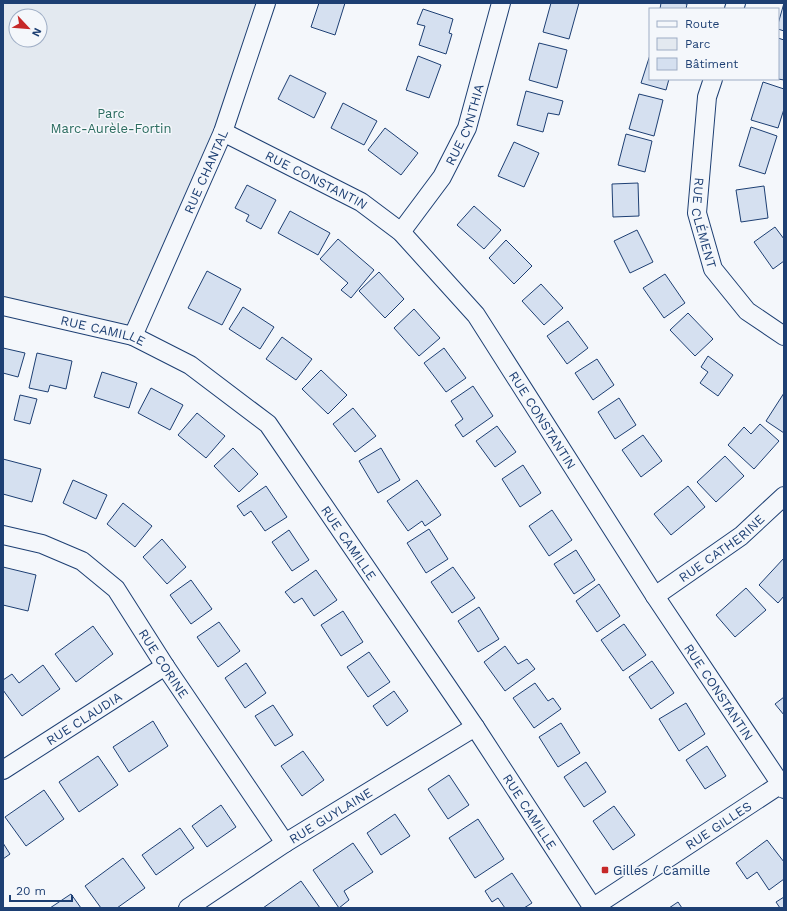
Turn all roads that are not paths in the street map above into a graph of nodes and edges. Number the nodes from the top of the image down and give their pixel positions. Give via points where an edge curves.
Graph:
1 (266, 3) edge
2 (501, 3) edge
3 (713, 80) edge
4 (223, 132) junction
5 (401, 232) junction
6 (3, 306) edge
7 (133, 336) junction
8 (784, 336) edge
9 (784, 496) edge
10 (3, 535) edge
11 (655, 596) junction
12 (165, 666) junction
13 (475, 727) junction
14 (3, 770) edge
15 (783, 785) edge
16 (285, 843) junction
17 (188, 908) edge
18 (593, 908) edge

1 - 4 street, RUE CHANTAL
2 - 5 street, RUE CYNTHIA via 467,128 442,177
3 - 8 street, RUE CLÉMENT via 707,97 697,213 713,269 747,311
4 - 5 street, RUE CONSTANTIN via 361,202
4 - 7 street, RUE CHANTAL
5 - 11 street, RUE CONSTANTIN via 476,315
6 - 7 street, RUE CAMILLE
7 - 13 street, RUE CAMILLE via 190,365 268,424
9 - 11 street, RUE CATHERINE via 740,536
10 - 12 street, RUE CORINE via 42,544 82,561 116,589
11 - 15 street, RUE CONSTANTIN
12 - 14 street, RUE CLAUDIA
12 - 16 street, RUE CORINE
13 - 16 street, RUE GUYLAINE
13 - 18 street, RUE CAMILLE
15 - 18 street, RUE GILLES
16 - 17 street, RUE GUYLAINE

